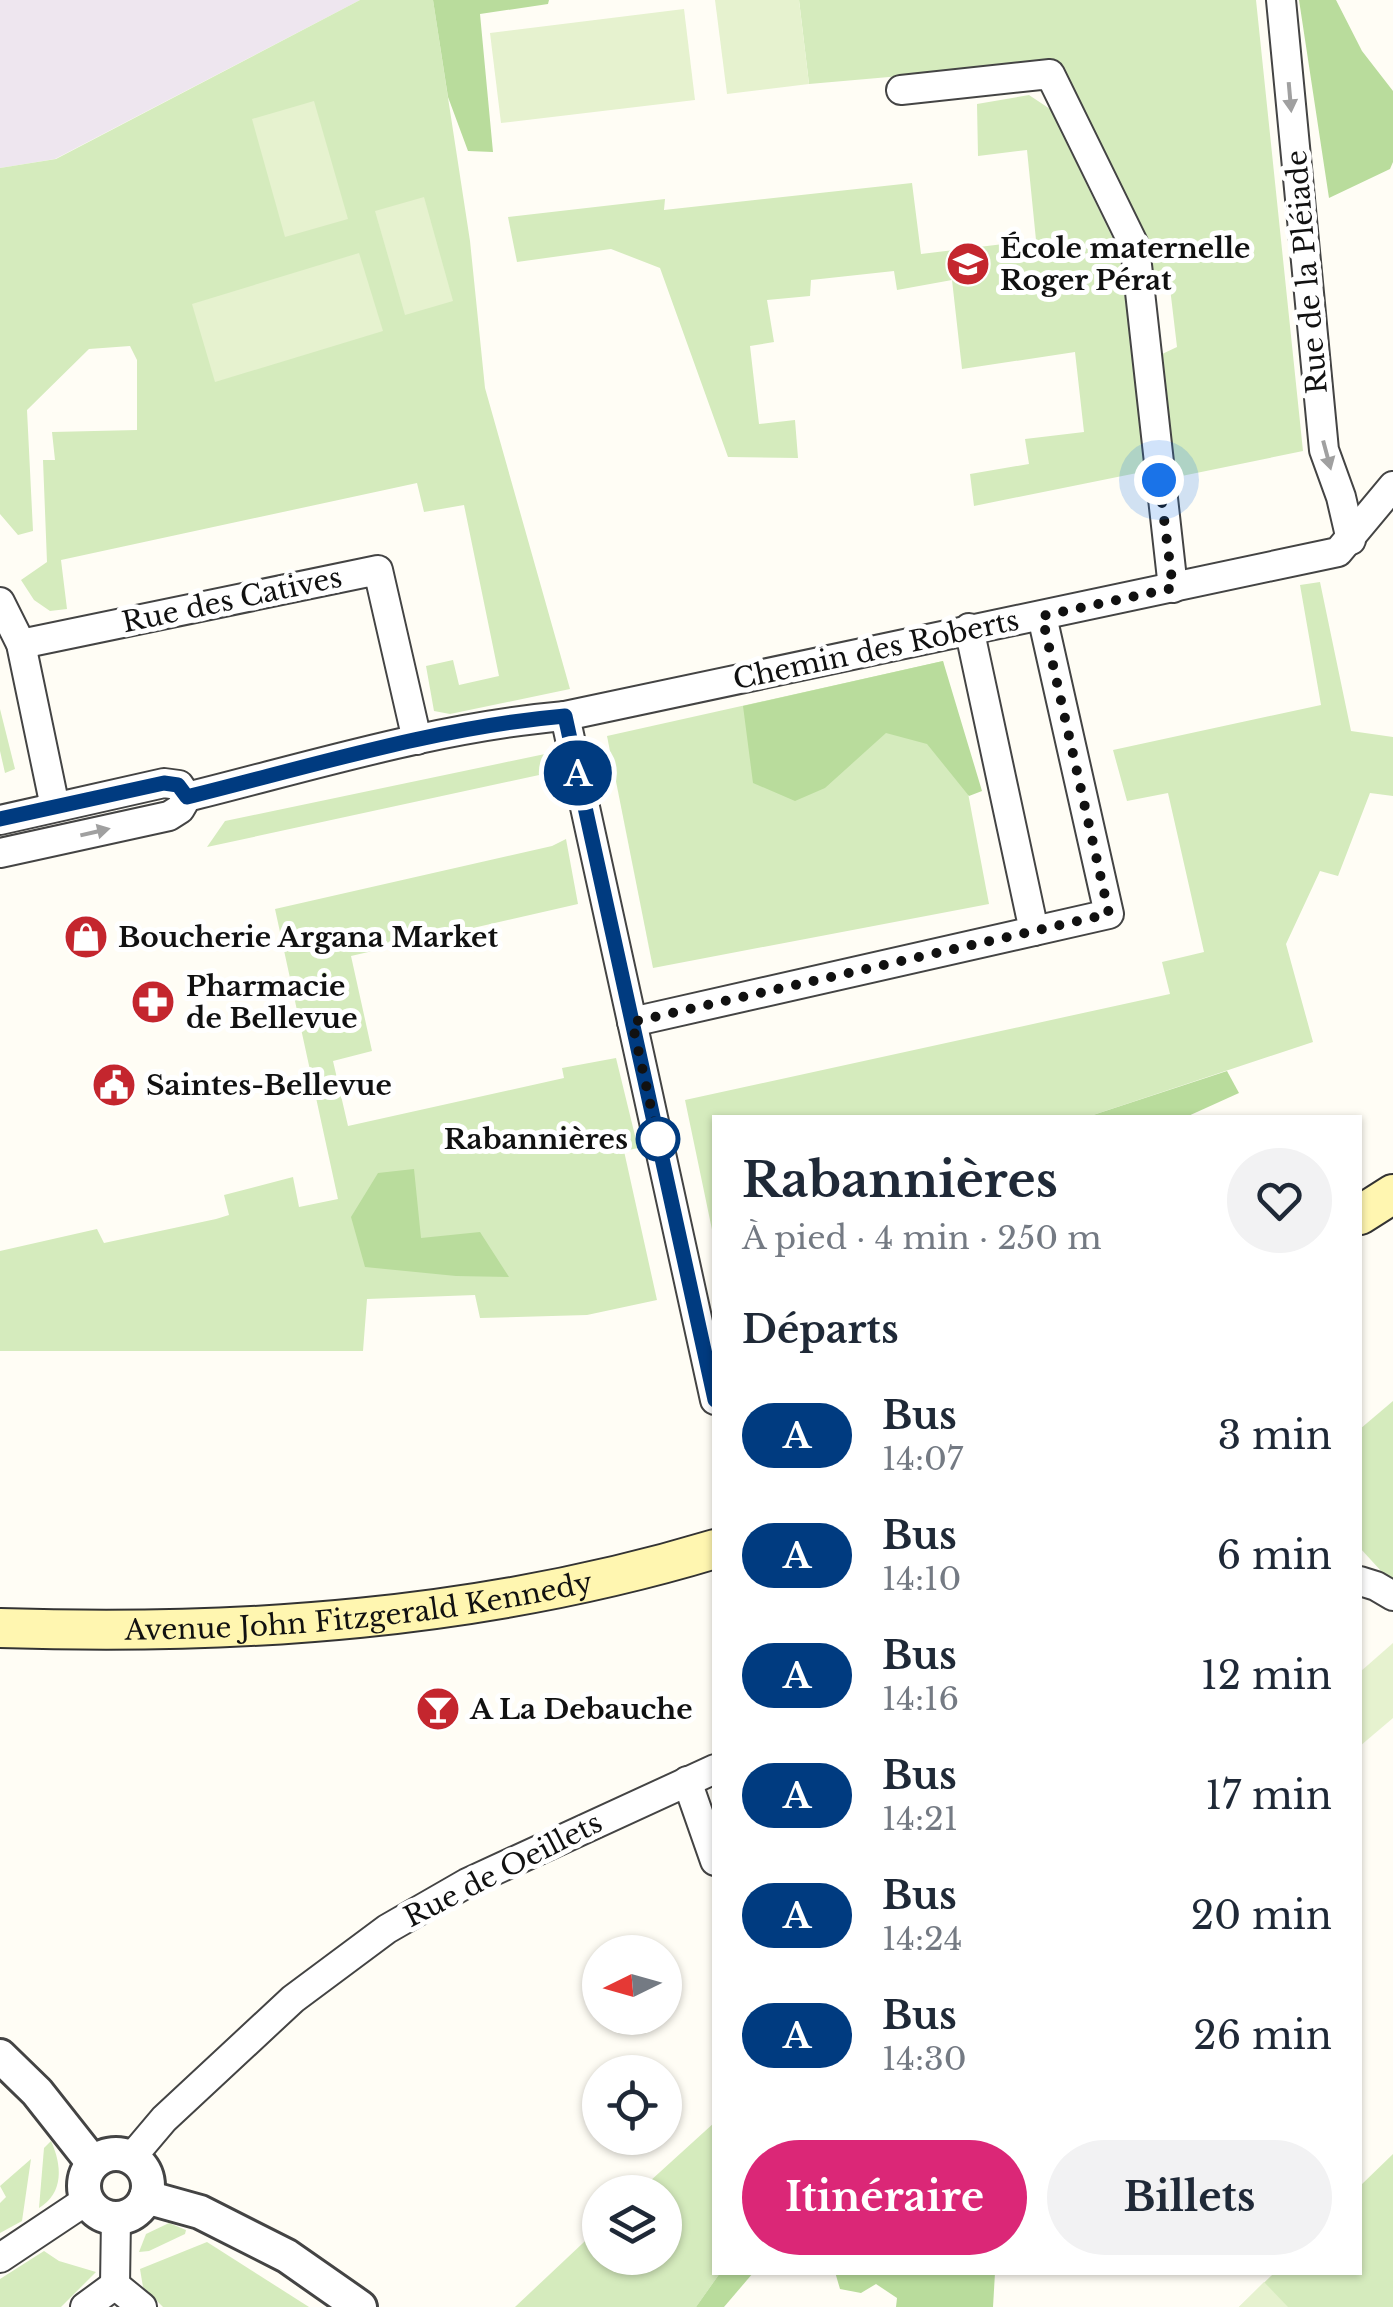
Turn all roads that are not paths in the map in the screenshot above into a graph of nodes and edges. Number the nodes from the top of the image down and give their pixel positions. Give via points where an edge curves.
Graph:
1 (1280, 0) edge
2 (900, 90) dead end
3 (1385, 497) edge
4 (1393, 533) edge
5 (1351, 540) junction
6 (1173, 588) junction
7 (0, 602) edge
8 (1042, 616) junction
9 (969, 628) junction
10 (21, 644) junction
11 (565, 716) junction
12 (417, 740) junction
13 (187, 797) junction
14 (55, 807) junction
15 (0, 820) edge
16 (0, 854) edge
17 (1034, 931) junction
18 (632, 1022) junction
19 (1393, 1194) edge
20 (1362, 1214) edge
21 (712, 1386) edge
22 (712, 1550) edge
23 (1362, 1582) edge
24 (1393, 1596) edge
25 (0, 1628) edge
26 (712, 1770) edge
27 (687, 1781) junction
28 (712, 1852) edge
29 (0, 2056) edge
30 (132, 2158) junction
31 (93, 2163) junction
32 (146, 2197) junction
33 (87, 2200) junction
34 (116, 2218) junction
35 (0, 2258) edge
36 (115, 2286) junction
37 (85, 2307) edge
38 (142, 2307) edge
39 (360, 2307) edge

1 -> 5 street, Rue de la Pléiade via 1324,450
2 - 6 street via 1050,74 1135,247
3 - 4 street
3 - 5 street, Chemin des Roberts
5 - 6 street, Chemin des Roberts via 1338,552
6 - 8 street, Chemin des Roberts
7 - 10 street
8 - 9 street, Chemin des Roberts
8 - 17 street via 1109,914
9 - 11 street, Chemin des Roberts
9 - 17 street
10 - 12 street, Rue des Catives via 378,570
10 - 14 street
11 - 12 street, Chemin des Roberts
11 - 18 street
12 - 13 street, Chemin des Roberts
13 - 14 street via 178,785 164,783
16 -> 13 street via 169,816
14 - 15 street
17 - 18 street
18 - 21 street
19 - 20 main road
22 - 25 main road, Avenue John Fitzgerald Kennedy via 504,1600 268,1628
23 - 24 street
26 - 27 street, Rue de Oeillets
27 - 28 street
27 - 30 street, Rue de Oeillets via 466,1883 387,1929 293,1999 164,2119
29 - 31 street
30 - 31 street via 112,2154
30 - 32 street via 146,2174
31 - 33 street via 84,2180
32 - 34 street via 135,2212
32 - 39 street via 200,2212 286,2256
33 - 34 street via 98,2213
33 - 35 street
34 - 36 street
36 - 37 street
36 - 38 street

